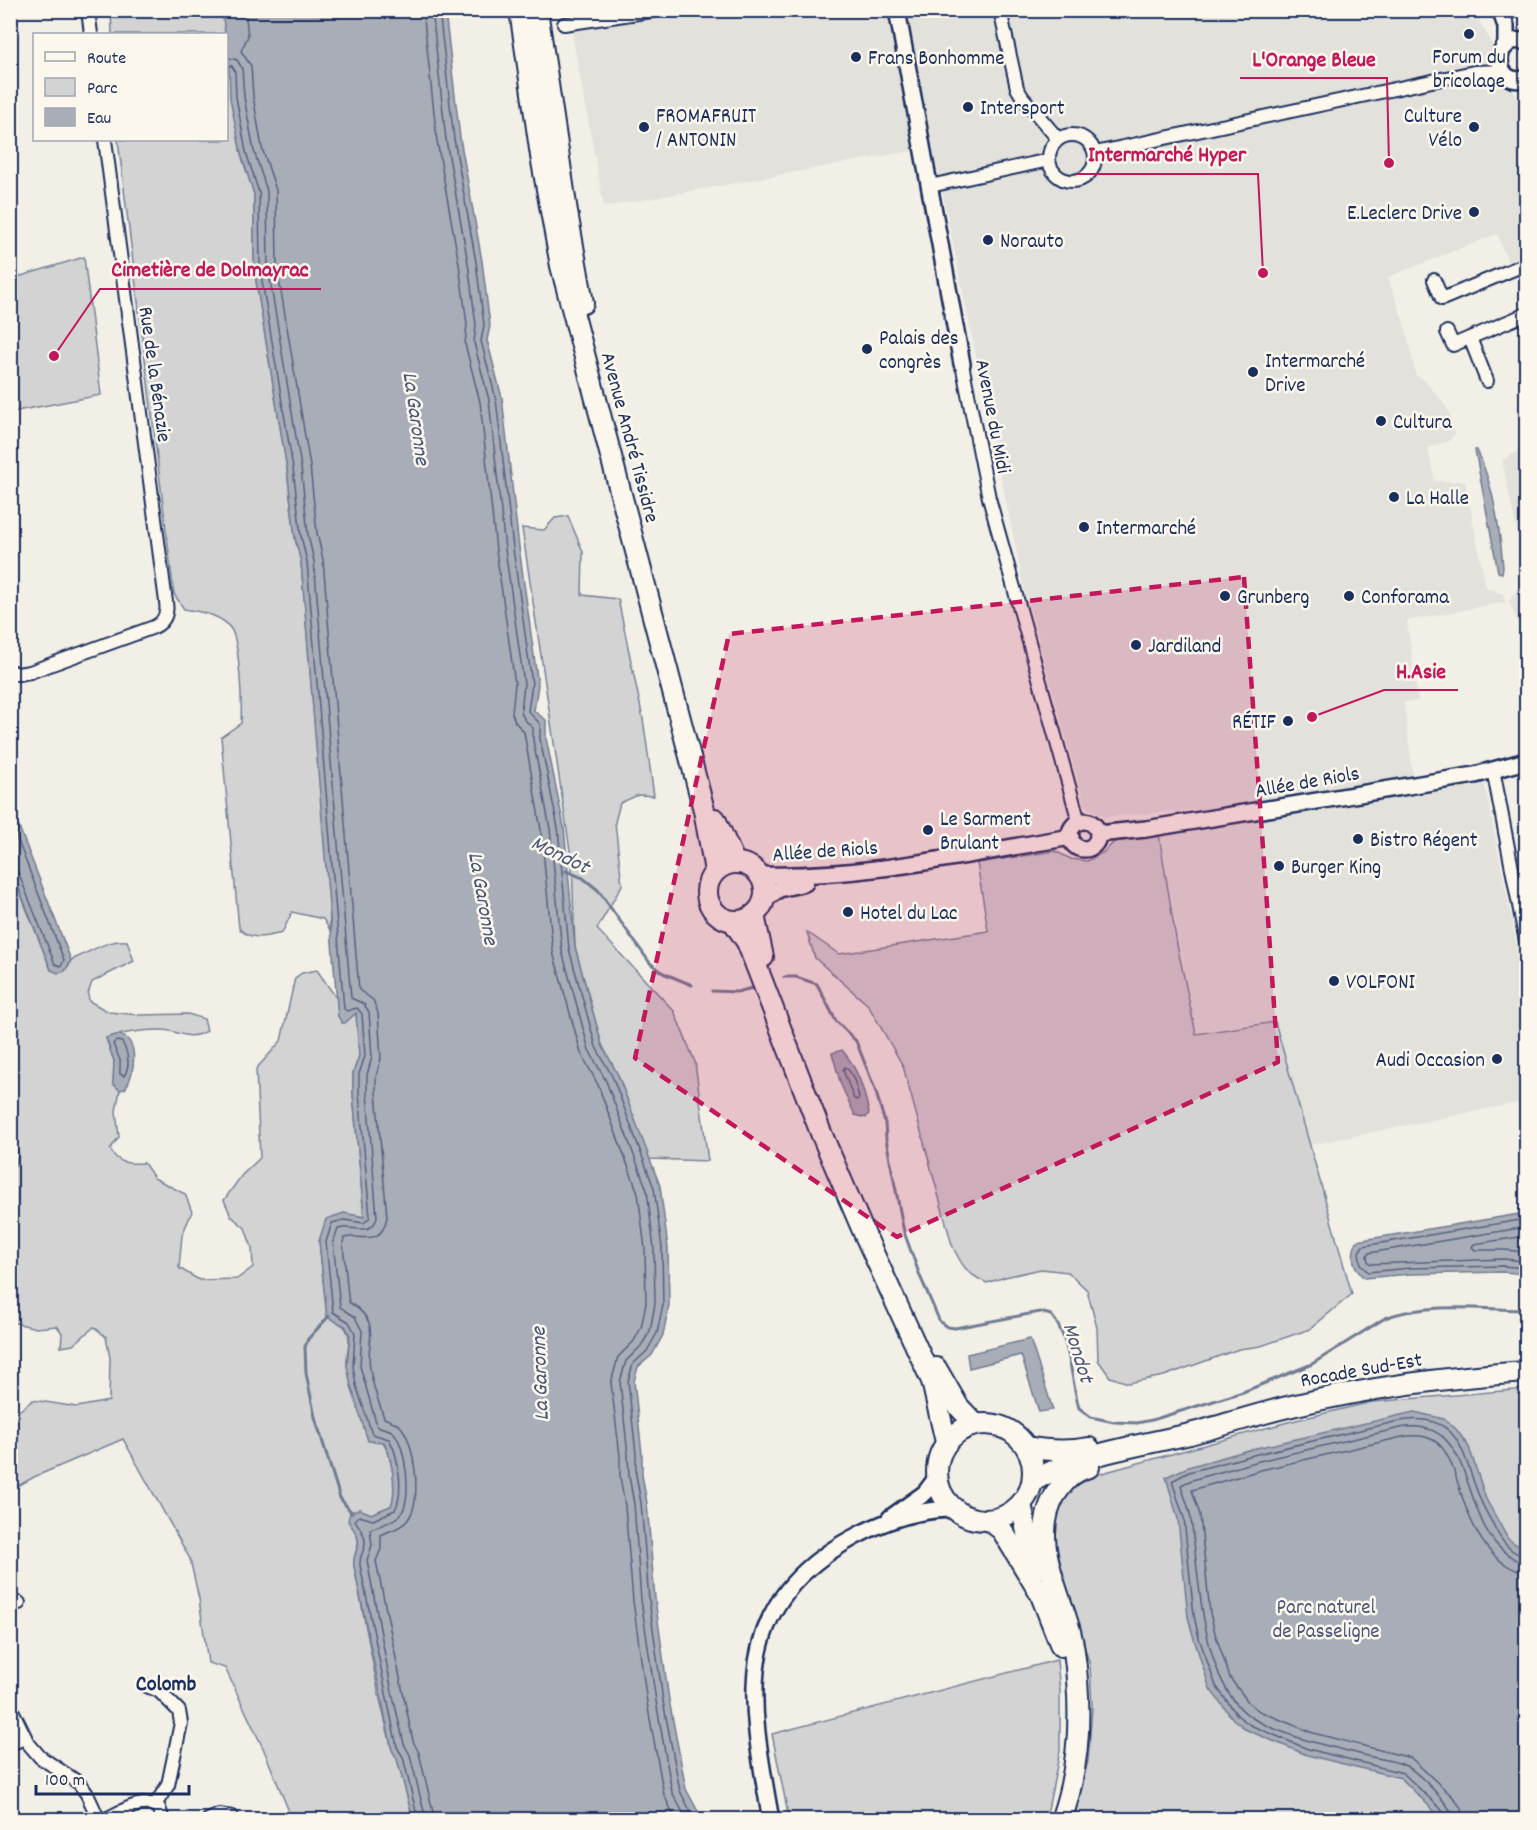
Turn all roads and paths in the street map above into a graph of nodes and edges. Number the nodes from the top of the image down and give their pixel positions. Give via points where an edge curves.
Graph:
1 (88, 10) edge
2 (520, 10) edge
3 (658, 10) edge
4 (897, 10) edge
5 (1000, 10) edge
6 (1500, 10) edge
7 (538, 15) edge
8 (564, 24) dead end
9 (1506, 26) junction
10 (91, 33) edge
11 (1524, 42) edge
12 (1502, 58) junction
13 (1524, 84) edge
14 (1058, 139) junction
15 (105, 141) edge
16 (1095, 153) junction
17 (1050, 160) junction
18 (930, 186) junction
19 (1527, 264) edge
20 (1434, 280) dead end
21 (1527, 314) edge
22 (1447, 332) dead end
23 (1470, 338) junction
24 (962, 364) joint
25 (1487, 381) dead end
26 (10, 671) edge
27 (1527, 761) edge
28 (1527, 766) edge
29 (1493, 769) junction
30 (1079, 822) junction
31 (1098, 834) junction
32 (1071, 837) junction
33 (735, 863) junction
34 (873, 869) junction
35 (715, 871) junction
36 (760, 875) junction
37 (759, 908) junction
38 (733, 921) junction
39 (1527, 942) edge
40 (1527, 1372) edge
41 (975, 1424) junction
42 (1207, 1428) junction
43 (946, 1442) junction
44 (1027, 1447) junction
45 (937, 1477) junction
46 (1033, 1481) junction
47 (1021, 1504) junction
48 (954, 1509) junction
49 (989, 1520) junction
50 (880, 1524) junction
51 (1077, 1678) junction
52 (144, 1685) dead end
53 (10, 1706) edge
54 (25, 1738) junction
55 (10, 1744) edge
56 (155, 1804) junction
57 (232, 1817) dead end
58 (99, 1820) edge
59 (104, 1820) edge
60 (163, 1820) edge
61 (208, 1820) edge
62 (771, 1820) edge
63 (1055, 1820) edge
64 (1061, 1820) edge

1 - 10 street
2 - 35 main road, Avenue André Tissidre via 561,266 704,810
3 - 8 street
4 - 18 street, Avenue du Midi
5 - 14 street via 1017,88
6 - 9 street
7 - 33 main road, Avenue André Tissidre via 567,212 601,393 684,718 714,817
9 - 11 street
9 - 12 street
11 - 12 street via 1515,41
12 - 13 street via 1508,77
12 - 16 street via 1474,72
14 - 16 street via 1080,136
14 - 17 street
15 - 26 street, Rue de la Bénazie via 166,614 154,627 30,672
16 - 17 street via 1094,166 1078,180 1059,176
17 - 18 street
18 - 24 street, Avenue du Midi
19 - 20 street via 1442,299
21 - 23 street
22 - 23 street via 1453,345
23 - 25 street
24 - 30 street, Avenue du Midi via 989,498
27 - 29 street, Allée de Riols
28 - 29 street, Allée de Riols
29 - 31 street, Allée de Riols via 1251,812
29 - 39 street
30 - 31 street via 1092,824
30 - 32 street via 1072,828
31 - 32 street via 1096,843 1084,849 1075,845
32 - 34 street, Allée de Riols
33 - 35 main road
33 - 36 main road via 749,866
34 - 36 street, Allée de Riols
34 - 37 street via 779,889
35 - 38 main road via 707,887 709,903 718,915
36 - 37 main road via 765,892
37 - 38 main road via 740,921
37 - 41 main road via 759,941 780,1009 868,1227 938,1373 958,1406
38 - 43 main road via 747,942 821,1133 932,1381
40 - 42 main road, Rocade Sud-Est via 1379,1387
41 - 43 main road
41 - 44 main road via 1005,1428
42 - 44 main road, Rocade Sud-Est via 1073,1451
42 - 46 main road, Rocade Sud-Est via 1074,1462
42 - 51 main road via 1191,1440 1078,1470 1067,1478 1049,1506 1044,1541 1071,1633
43 - 45 main road via 937,1464
44 - 46 main road
45 - 48 main road via 939,1489
45 - 50 street via 925,1493
46 - 47 main road
47 - 49 main road via 1006,1515
47 - 51 main road via 1028,1537 1065,1633
48 - 49 main road via 964,1516
48 - 50 street via 930,1510
49 - 63 main road via 1002,1530 1041,1595 1059,1636 1068,1674 1069,1745
50 - 62 street via 819,1557 774,1606 762,1635 755,1700
51 - 64 main road via 1078,1747
52 - 56 street via 159,1691 179,1712 181,1723 168,1785
53 - 54 street
54 - 55 street
54 - 58 street via 40,1757 79,1783
56 - 59 street via 142,1804
56 - 60 street
57 - 61 street via 219,1815

